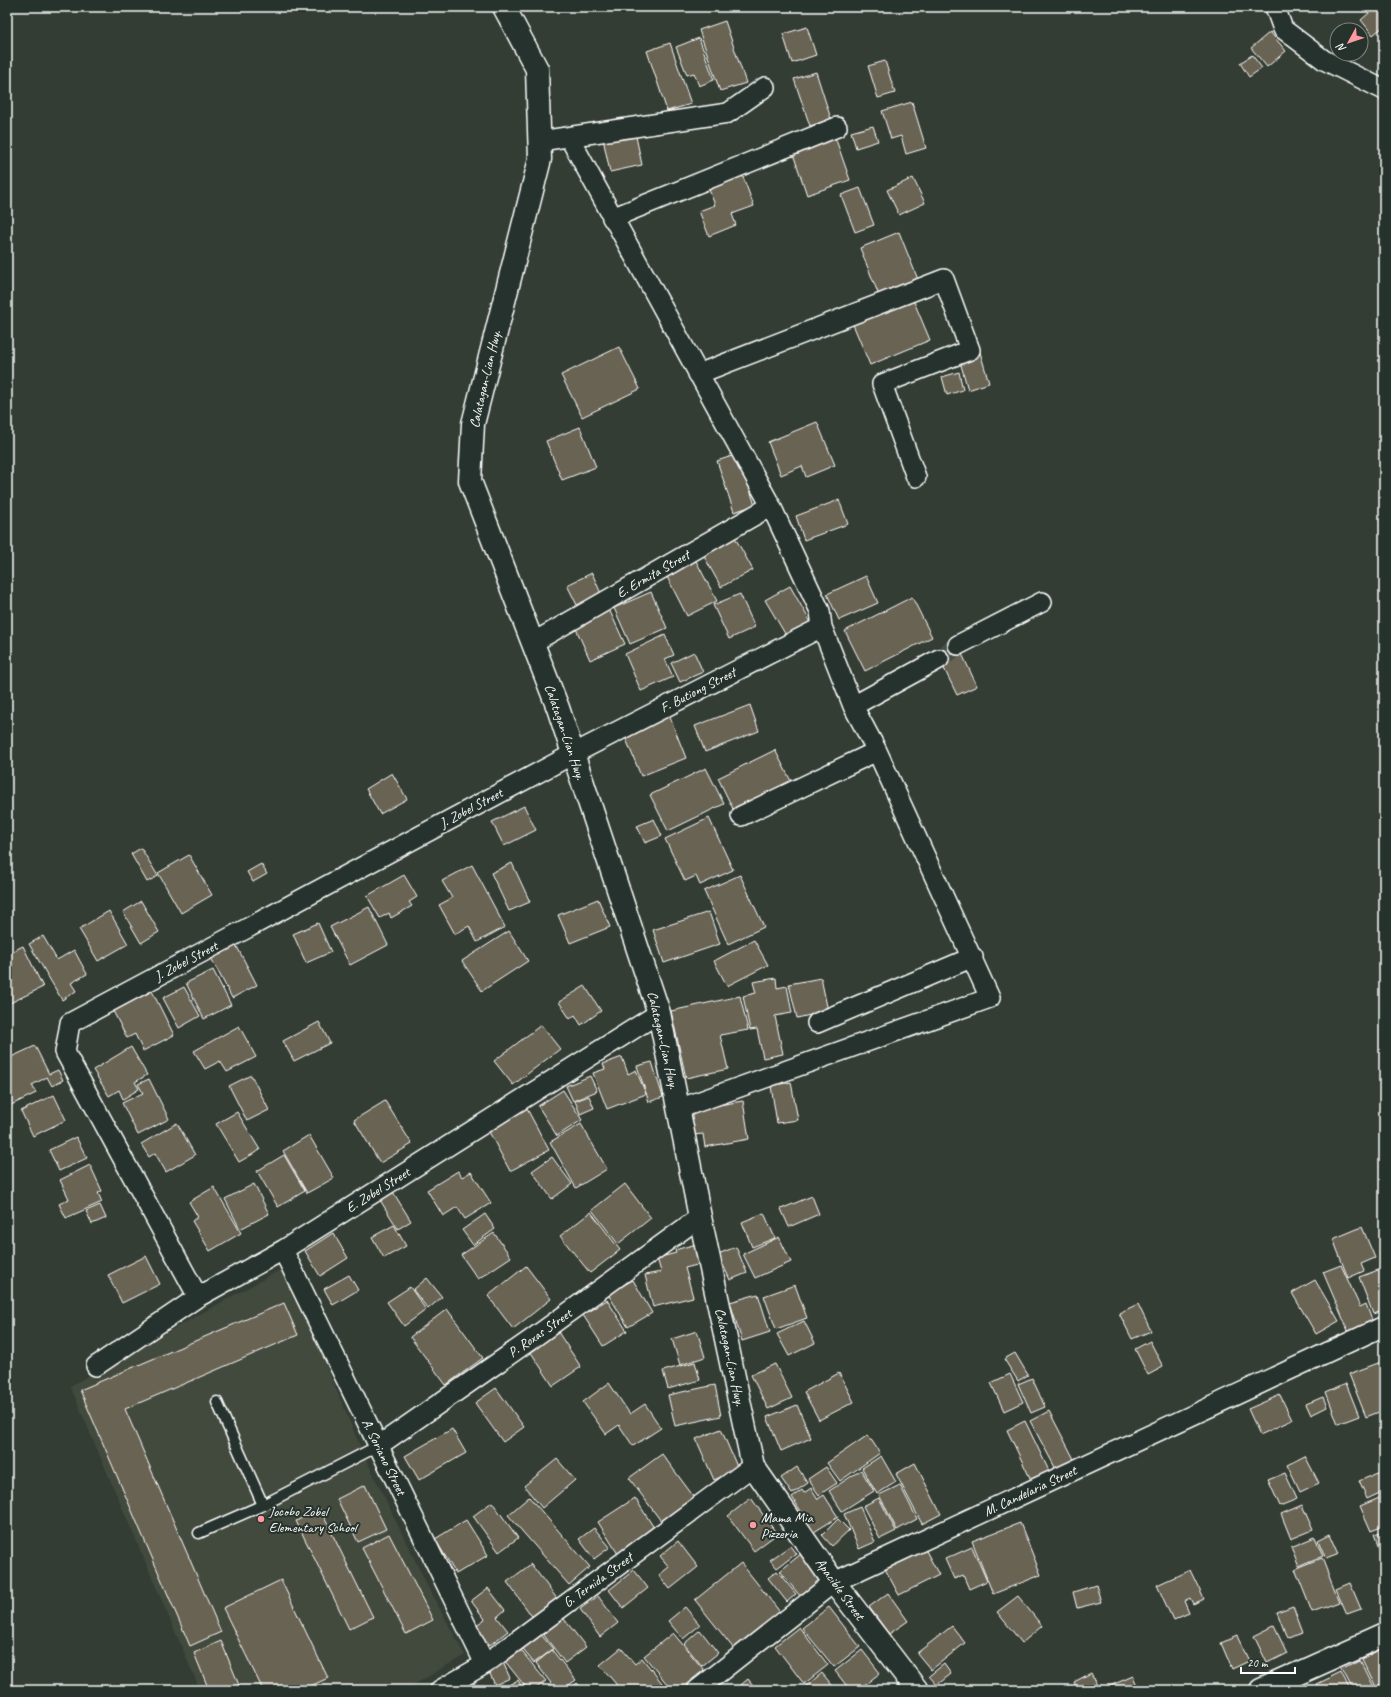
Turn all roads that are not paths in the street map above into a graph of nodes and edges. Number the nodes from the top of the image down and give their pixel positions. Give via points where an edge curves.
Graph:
1 (504, 7) edge
2 (1275, 7) edge
3 (765, 87) dead end
4 (1384, 90) edge
5 (837, 127) dead end
6 (569, 137) junction
7 (540, 141) junction
8 (612, 218) junction
9 (698, 374) junction
10 (916, 477) dead end
11 (771, 506) junction
12 (1042, 602) dead end
13 (822, 627) junction
14 (534, 642) junction
15 (958, 645) tunnel mouth
16 (939, 659) tunnel mouth
17 (853, 706) junction
18 (876, 751) junction
19 (573, 754) junction
20 (742, 816) dead end
21 (973, 957) junction
22 (659, 1013) junction
23 (817, 1023) dead end
24 (678, 1109) junction
25 (700, 1218) junction
26 (283, 1250) junction
27 (198, 1297) junction
28 (1384, 1326) edge
29 (96, 1366) dead end
30 (217, 1402) dead end
31 (378, 1446) junction
32 (753, 1466) junction
33 (263, 1505) junction
34 (199, 1533) dead end
35 (834, 1582) junction
36 (1384, 1635) edge
37 (484, 1664) junction
38 (440, 1690) edge
39 (697, 1690) edge
40 (917, 1690) edge
41 (1261, 1690) edge

1 - 7 main road, Calatagan-Lian Hwy. via 537,69
2 - 4 street via 1283,29 1324,60
3 - 6 street via 728,113
5 - 8 street
6 - 7 street
6 - 8 street
7 - 14 main road, Calatagan-Lian Hwy. via 540,159 473,424 470,481
8 - 9 street
9 - 10 street via 944,279 970,350 882,384
9 - 11 street
11 - 13 street via 820,611
11 - 14 street, E. Ermita Street
12 - 15 street
13 - 17 street
13 - 19 street, F. Butiong Street
14 - 19 main road, Calatagan-Lian Hwy.
16 - 17 street
17 - 18 street
18 - 20 street
18 - 21 street
19 - 22 main road, Calatagan-Lian Hwy.
19 - 27 street, J. Zobel Street via 70,1024 65,1052
21 - 23 street
21 - 24 street via 990,998
22 - 24 main road, Calatagan-Lian Hwy.
22 - 26 street, E. Zobel Street
24 - 25 main road, Calatagan-Lian Hwy.
25 - 31 street, P. Roxas Street
25 - 32 main road, Calatagan-Lian Hwy.
26 - 27 street, E. Zobel Street
26 - 31 street, A. Soriano Street
27 - 29 street, E. Zobel Street
28 - 35 street, M. Candelaria Street
30 - 33 lane
31 - 33 lane
31 - 37 street, A. Soriano Street
32 - 35 main road, Apacible Street
32 - 37 street, G. Ternida Street
33 - 34 lane
35 - 39 street, M. Candelaria Street
35 - 40 main road, Apacible Street
36 - 41 main road
37 - 38 street, G. Ternida Street

